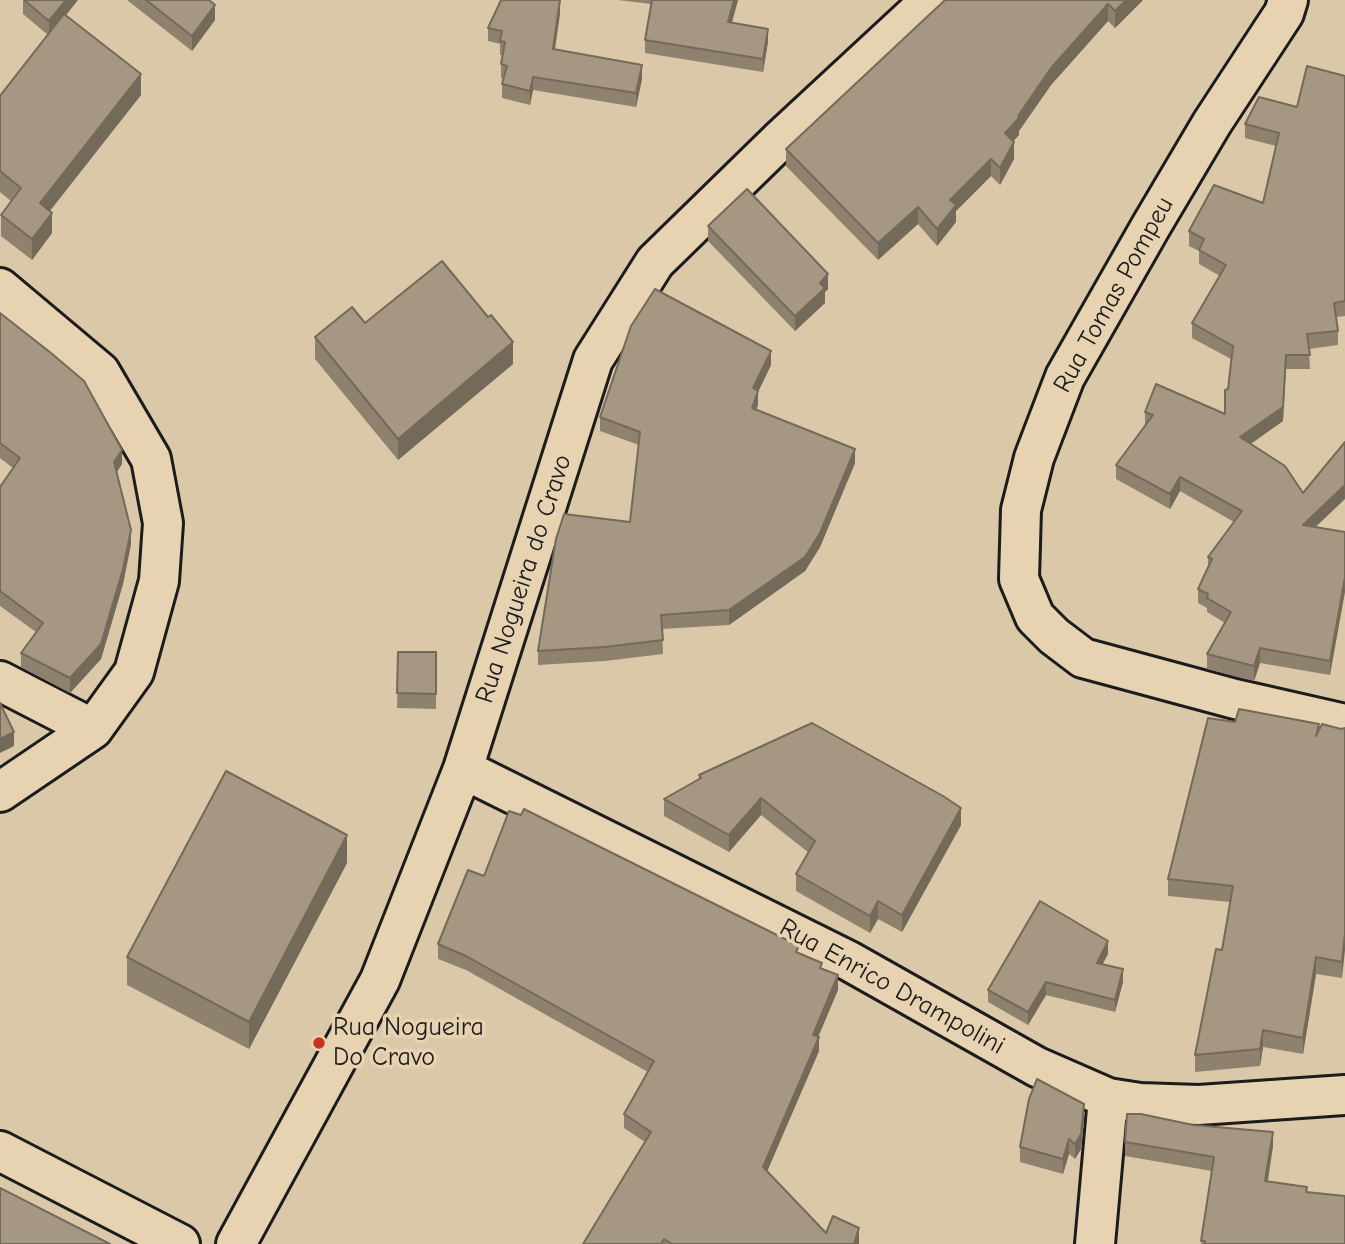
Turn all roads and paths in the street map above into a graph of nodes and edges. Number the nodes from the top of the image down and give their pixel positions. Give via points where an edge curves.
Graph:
1 (931, 0) edge
2 (1290, 4) edge
3 (0, 288) edge
4 (0, 681) edge
5 (1345, 724) edge
6 (93, 729) junction
7 (463, 769) junction
8 (0, 792) edge
9 (1345, 1095) edge
10 (1108, 1098) junction
11 (0, 1151) edge
12 (180, 1244) edge
13 (236, 1244) edge
14 (1095, 1244) edge

1 - 7 street, Rua Nogueira do Cravo via 655,262 593,360
2 - 5 street, Rua Tomas Pompeu via 1212,123 1065,377 1034,458 1021,510 1019,579 1035,617 1083,658
3 - 6 street via 100,372 151,459 163,523 159,582 134,672
4 - 6 street
6 - 8 street
7 - 10 street, Rua Enrico Drampolini via 849,961 1037,1067
7 - 13 street, Rua Nogueira do Cravo via 380,980
9 - 10 street, Rua Enrico Drampolini via 1199,1105
10 - 14 street
11 - 12 street

